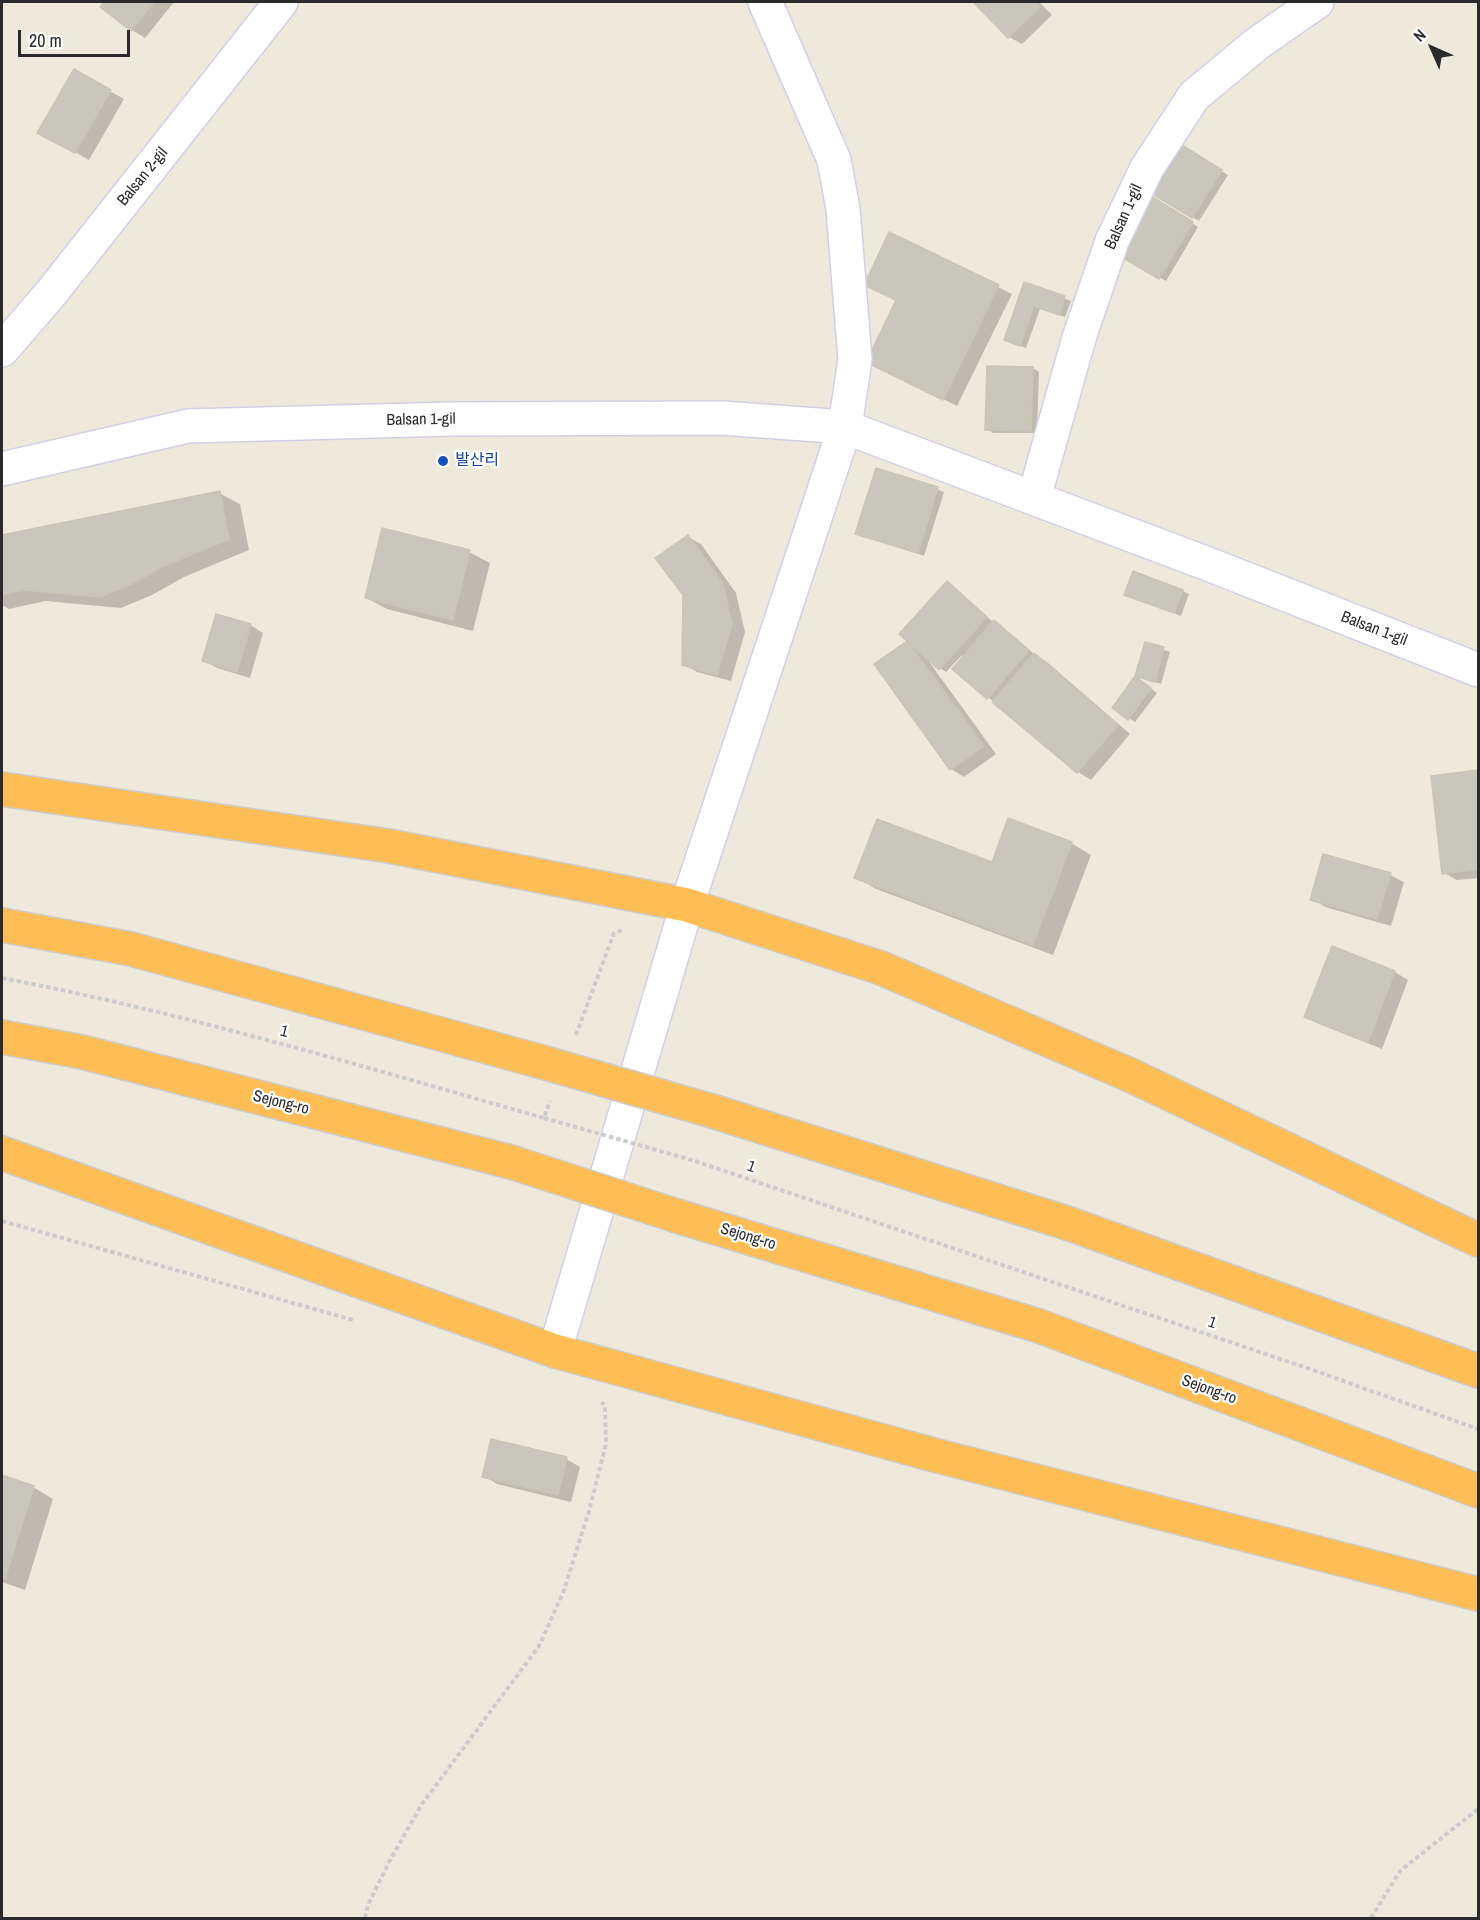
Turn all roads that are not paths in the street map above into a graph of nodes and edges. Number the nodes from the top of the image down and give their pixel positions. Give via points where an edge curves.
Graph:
1 (281, 2) edge
2 (765, 2) edge
3 (1317, 2) edge
4 (2, 350) edge
5 (845, 427) junction
6 (2, 469) edge
7 (1034, 498) junction
8 (1479, 670) edge
9 (2, 789) edge
10 (687, 905) junction
11 (2, 925) edge
12 (2, 1037) edge
13 (2, 1153) edge
14 (1479, 1240) edge
15 (555, 1351) junction
16 (1479, 1371) edge
17 (1479, 1491) edge
18 (1479, 1594) edge

1 - 4 street, Balsan 2-gil
2 - 5 street via 834,160 843,209 855,359
3 - 7 street, Balsan 1-gil via 1258,43 1194,96 1147,168 1108,252
5 - 6 street, Balsan 1-gil via 722,418 451,419 188,426
5 - 7 street, Balsan 1-gil
5 - 10 street
7 - 8 street, Balsan 1-gil
9 - 10 highway via 389,846
10 - 14 highway via 880,968 1130,1075
10 - 15 street
11 - 16 highway, bridge via 131,949 711,1111 1067,1223
12 - 17 highway, Sejong-ro, bridge via 82,1052 511,1162 1039,1326
13 - 15 highway
15 - 18 highway via 934,1455

